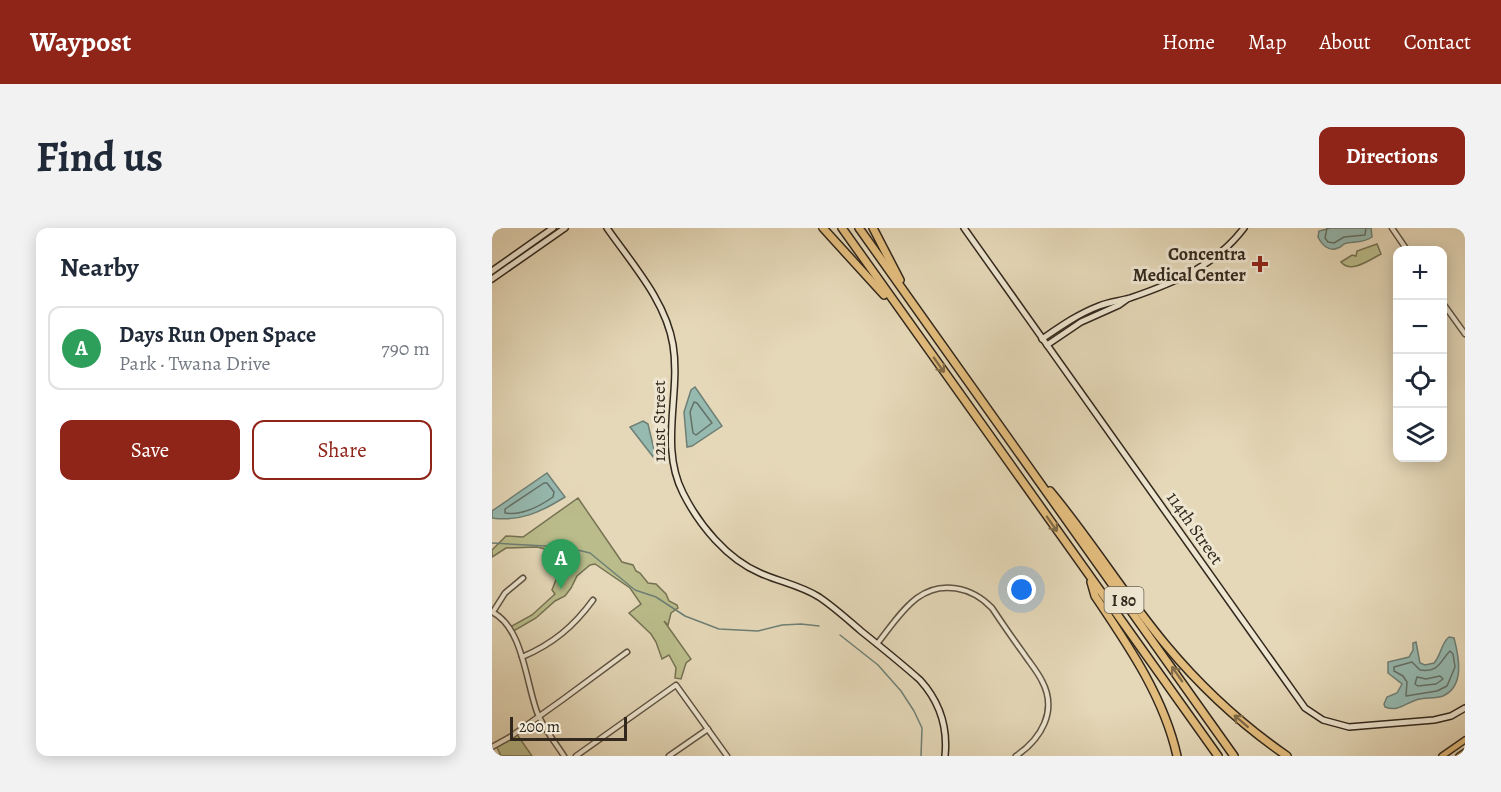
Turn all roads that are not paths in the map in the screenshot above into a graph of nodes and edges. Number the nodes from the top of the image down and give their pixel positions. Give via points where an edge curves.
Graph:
1 (553, 228) edge
2 (565, 228) edge
3 (607, 228) edge
4 (823, 228) edge
5 (842, 228) edge
6 (859, 228) edge
7 (873, 228) edge
8 (964, 228) edge
9 (1244, 228) edge
10 (1392, 228) edge
11 (1404, 246) edge
12 (492, 271) edge
13 (492, 279) edge
14 (1127, 299) junction
15 (915, 308) junction
16 (1447, 308) edge
17 (905, 317) junction
18 (1464, 331) edge
19 (1042, 339) junction
20 (1047, 345) junction
21 (1012, 446) junction
22 (1089, 577) junction
23 (523, 578) dead end
24 (593, 600) dead end
25 (492, 612) edge
26 (877, 644) junction
27 (627, 652) dead end
28 (522, 657) junction
29 (1465, 708) edge
30 (539, 717) junction
31 (708, 729) junction
32 (1465, 740) edge
33 (492, 747) edge
34 (1465, 752) edge
35 (564, 756) edge
36 (576, 756) edge
37 (669, 756) edge
38 (727, 756) edge
39 (945, 756) edge
40 (1016, 756) edge
41 (1177, 756) edge
42 (1218, 756) edge
43 (1234, 756) edge
44 (1287, 756) edge
45 (1442, 756) edge
46 (1459, 756) edge

1 - 12 street
2 - 13 street
3 - 26 street, 121st Street via 654,296 668,325 674,357 673,467 689,503 733,557 761,574 811,592
4 - 17 highway
5 - 17 highway, I 80
6 - 15 highway, I 80
7 - 15 highway
8 - 19 street, 114th Street
9 - 14 street via 1194,272
10 - 11 street
14 - 19 street via 1086,312
14 - 20 street
15 - 21 highway, I 80
16 - 18 street
17 -> 22 highway, I 80
19 - 20 street, 114th Street
20 - 29 street, 114th Street via 1305,708 1323,720 1349,727 1443,719
43 -> 21 highway, I 80
44 -> 21 highway via 1227,709 1171,651
22 - 41 highway via 1095,596 1154,691
22 - 42 highway, I 80
23 - 25 street via 505,593
24 - 28 street via 555,640
25 - 28 street via 508,628
26 - 39 street, 121st Street via 932,695 945,728
26 - 40 street via 912,602 930,591 950,587 977,595 992,608 1047,693 1044,727 1035,741
27 - 30 street
28 - 30 street
30 - 33 street
30 - 35 street
31 - 36 street via 676,685
31 - 37 street
31 - 38 street
32 - 45 main road
34 - 46 main road

